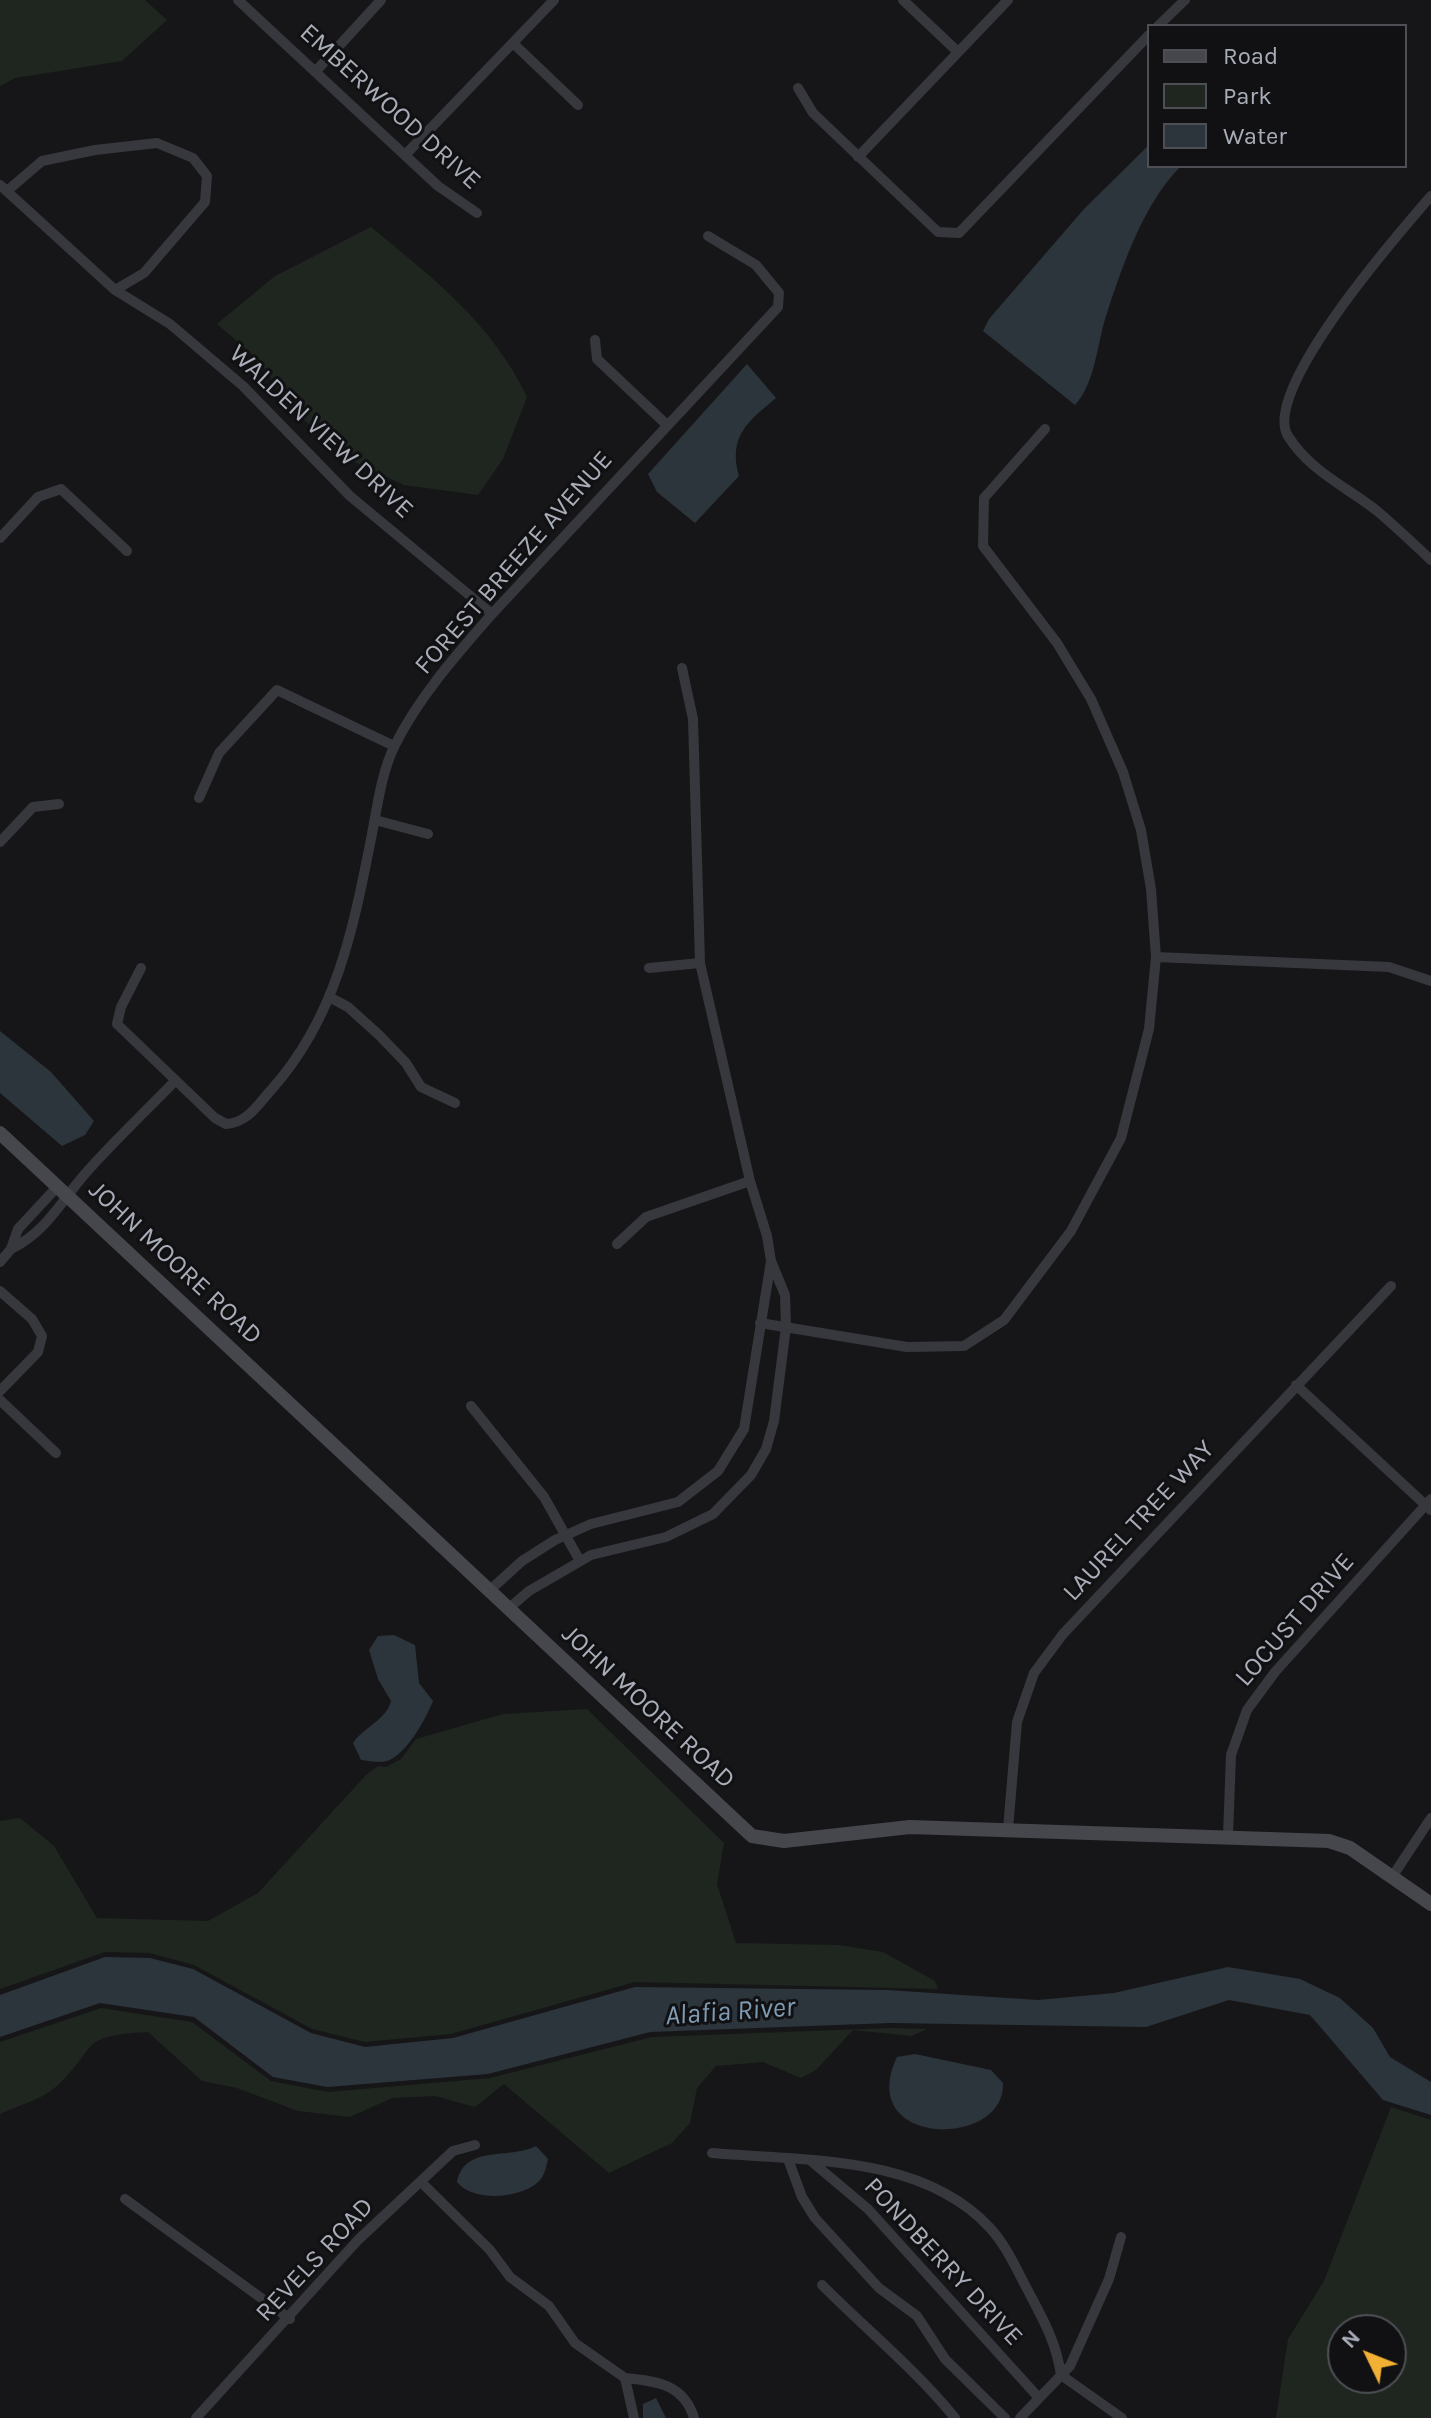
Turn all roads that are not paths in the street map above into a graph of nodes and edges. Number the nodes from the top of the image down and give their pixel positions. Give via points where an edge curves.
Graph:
1 (238, 0) edge
2 (381, 0) edge
3 (554, 0) edge
4 (903, 0) edge
5 (1008, 0) edge
6 (1185, 0) edge
7 (1160, 24) edge
8 (1147, 37) edge
9 (515, 45) junction
10 (958, 52) junction
11 (316, 71) junction
12 (798, 88) dead end
13 (578, 105) dead end
14 (406, 154) junction
15 (858, 157) junction
16 (3, 188) edge
17 (1431, 196) edge
18 (477, 213) dead end
19 (708, 236) dead end
20 (115, 290) junction
21 (595, 340) dead end
22 (667, 425) junction
23 (1045, 429) dead end
24 (0, 538) edge
25 (127, 551) dead end
26 (1431, 560) edge
27 (492, 614) junction
28 (682, 668) dead end
29 (394, 746) junction
30 (199, 798) dead end
31 (59, 804) dead end
32 (375, 820) junction
33 (428, 834) dead end
34 (0, 842) edge
35 (1156, 957) junction
36 (700, 963) junction
37 (141, 968) dead end
38 (649, 968) dead end
39 (1431, 981) edge
40 (331, 998) junction
41 (174, 1082) junction
42 (455, 1103) dead end
43 (0, 1133) edge
44 (750, 1181) junction
45 (58, 1186) junction
46 (70, 1197) junction
47 (29, 1217) junction
48 (41, 1229) junction
49 (617, 1244) dead end
50 (11, 1249) junction
51 (771, 1261) junction
52 (0, 1262) edge
53 (1391, 1286) dead end
54 (0, 1291) edge
55 (760, 1323) junction
56 (786, 1327) junction
57 (1296, 1385) junction
58 (0, 1391) edge
59 (0, 1400) edge
60 (471, 1406) dead end
61 (56, 1453) dead end
62 (1429, 1504) edge
63 (566, 1535) junction
64 (580, 1561) junction
65 (489, 1591) junction
66 (508, 1609) junction
67 (1431, 1818) edge
68 (1008, 1829) junction
69 (1228, 1836) junction
70 (1392, 1877) junction
71 (1431, 1904) edge
72 (475, 2145) dead end
73 (712, 2153) dead end
74 (788, 2159) junction
75 (811, 2161) junction
76 (421, 2182) junction
77 (125, 2199) dead end
78 (1121, 2237) dead end
79 (822, 2285) dead end
80 (290, 2319) junction
81 (1061, 2375) junction
82 (625, 2378) junction
83 (1039, 2398) junction
84 (196, 2418) edge
85 (634, 2418) edge
86 (694, 2418) edge
87 (955, 2418) edge
88 (1005, 2418) edge
89 (1020, 2418) edge
90 (1122, 2418) edge

1 - 11 street, EMBERWOOD DRIVE
2 - 11 street
3 - 9 street
4 - 10 street
5 - 10 street
6 - 7 street
8 - 15 street via 959,233 938,232
9 - 13 street
9 - 14 street
10 - 15 street
11 - 14 street, EMBERWOOD DRIVE
12 - 15 street via 813,113
14 - 18 street, EMBERWOOD DRIVE via 438,186
16 - 20 street, WALDEN VIEW DRIVE
16 - 20 street, WALDEN VIEW DRIVE via 42,161 95,150 157,143 193,158 207,176 205,202 144,273
17 - 26 street via 1367,269 1292,386 1285,423 1286,433 1316,470 1376,510
19 - 22 street, FOREST BREEZE AVENUE via 756,265 779,293 778,307
20 - 27 street, WALDEN VIEW DRIVE via 170,324 243,386 350,496
21 - 22 street via 597,359
22 - 27 street, FOREST BREEZE AVENUE
23 - 35 street via 984,498 983,546 1064,654 1091,699 1123,772 1143,845
24 - 25 street via 38,497 61,489
27 - 29 street, FOREST BREEZE AVENUE via 452,659
28 - 36 street via 693,719
29 - 30 street via 277,690 219,753
29 - 32 street, FOREST BREEZE AVENUE
31 - 34 street via 33,807
32 - 33 street
32 - 40 street, FOREST BREEZE AVENUE via 351,940
35 - 39 street via 1389,967
35 - 56 street via 1149,1029 1121,1138 1071,1231 1004,1320 964,1346 907,1347
36 - 38 street
36 - 44 street
37 - 41 street, FOREST BREEZE AVENUE via 117,1024
40 - 41 street, FOREST BREEZE AVENUE via 291,1067 236,1124 215,1118
40 - 42 street via 379,1035 421,1087
41 - 46 street
43 - 45 street, JOHN MOORE ROAD
44 - 49 street via 646,1217
44 - 51 street
45 - 46 street, JOHN MOORE ROAD
45 - 47 street
46 - 48 street
46 - 65 street, JOHN MOORE ROAD
47 - 48 street
47 - 50 street
48 - 50 street
50 - 52 street
51 - 55 street
51 - 56 street via 785,1295
53 - 57 street, LAUREL TREE WAY
54 - 58 street via 32,1319 42,1336 38,1352
55 - 56 street
55 - 63 street via 744,1429 718,1471 667,1507
56 - 64 street via 770,1436 744,1486 687,1529
57 - 62 street
57 - 68 street, LAUREL TREE WAY via 1063,1634 1034,1673 1017,1722
59 - 61 street
60 - 63 street via 544,1497
62 - 69 street, LOCUST DRIVE via 1275,1672 1247,1710 1231,1755
63 - 64 street
63 - 65 street via 522,1561
64 - 66 street
65 - 66 street, JOHN MOORE ROAD
66 - 68 street, JOHN MOORE ROAD via 752,1836 784,1841 894,1828
67 - 70 street
68 - 69 street, JOHN MOORE ROAD
69 - 70 street, JOHN MOORE ROAD via 1337,1842
70 - 71 street, JOHN MOORE ROAD
72 - 76 street, REVELS ROAD via 453,2151
73 - 74 street
74 - 75 street
74 - 88 street via 815,2218 879,2288 917,2316 945,2359
75 - 81 street via 863,2165 924,2184 959,2201 991,2228 1053,2336
75 - 83 street, PONDBERRY DRIVE via 868,2209
76 - 80 street, REVELS ROAD via 358,2240
76 - 82 street via 510,2277 549,2306 575,2343
77 - 80 street
78 - 81 street via 1090,2324
79 - 87 street via 942,2399
80 - 84 street, REVELS ROAD
81 - 83 street
81 - 90 street
82 - 85 street
82 - 86 street via 671,2386 686,2399
83 - 89 street

